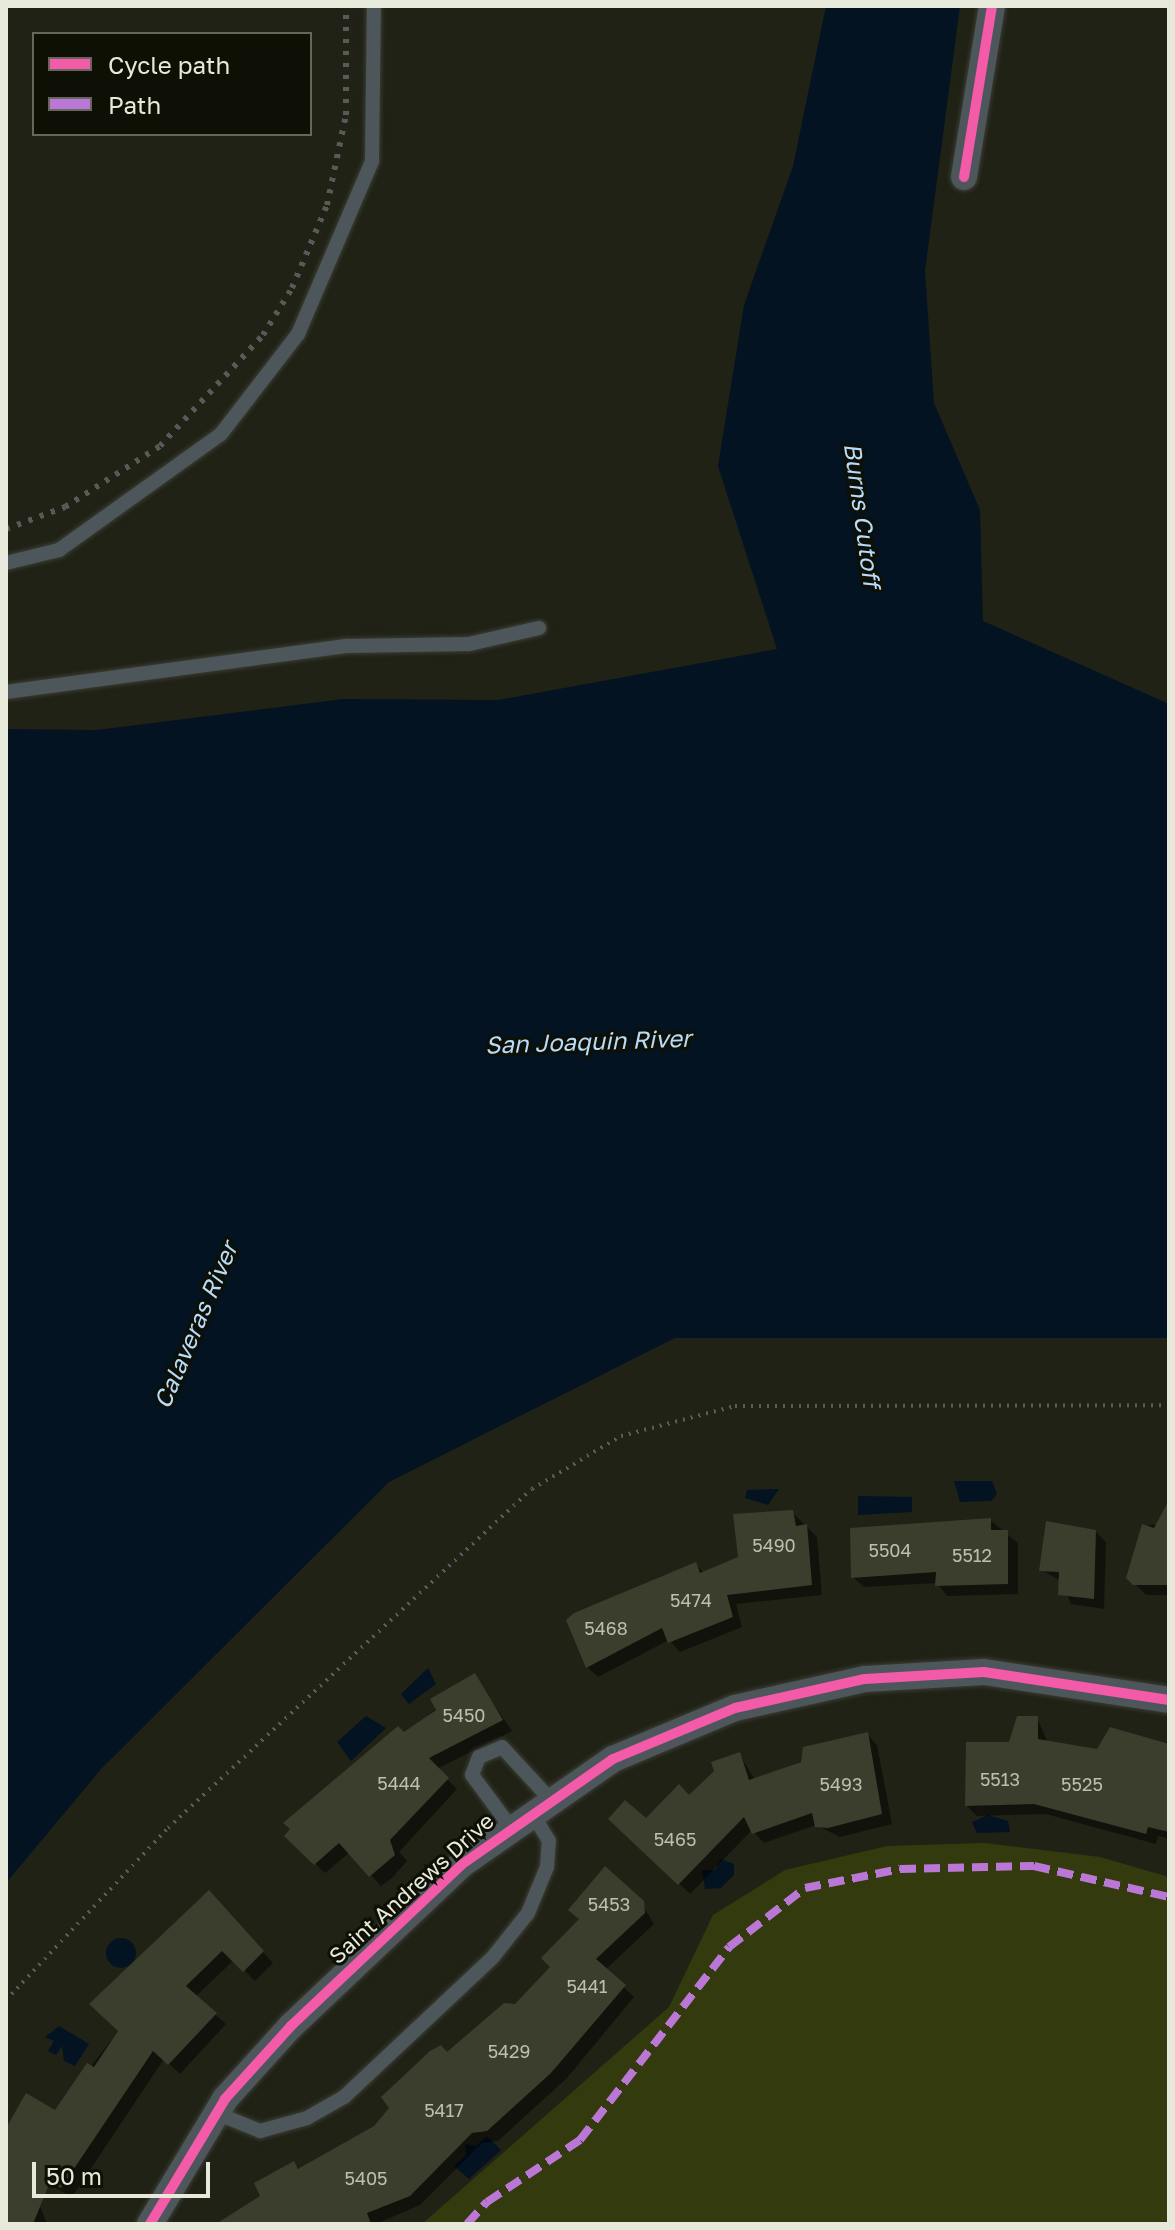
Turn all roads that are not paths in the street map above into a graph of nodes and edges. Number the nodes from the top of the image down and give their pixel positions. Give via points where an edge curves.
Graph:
1 (374, 6) edge
2 (992, 6) edge
3 (964, 177) dead end
4 (6, 563) edge
5 (539, 628) dead end
6 (6, 692) edge
7 (1169, 1700) edge
8 (529, 1811) junction
9 (216, 2113) junction
10 (150, 2224) edge

1 - 4 lane via 372,161 298,334 221,434 59,550
2 - 3 street
5 - 6 lane via 469,644 348,646
7 - 8 street, Saint Andrews Drive via 1037,1676 865,1679 761,1701 673,1731
8 - 8 lane via 502,1747 479,1757 472,1775
8 - 9 street, Saint Andrews Drive via 291,2026
8 - 9 lane via 549,1841 547,1867 528,1913 493,1957 344,2097 307,2118 260,2131
9 - 10 street, Saint Andrews Drive

